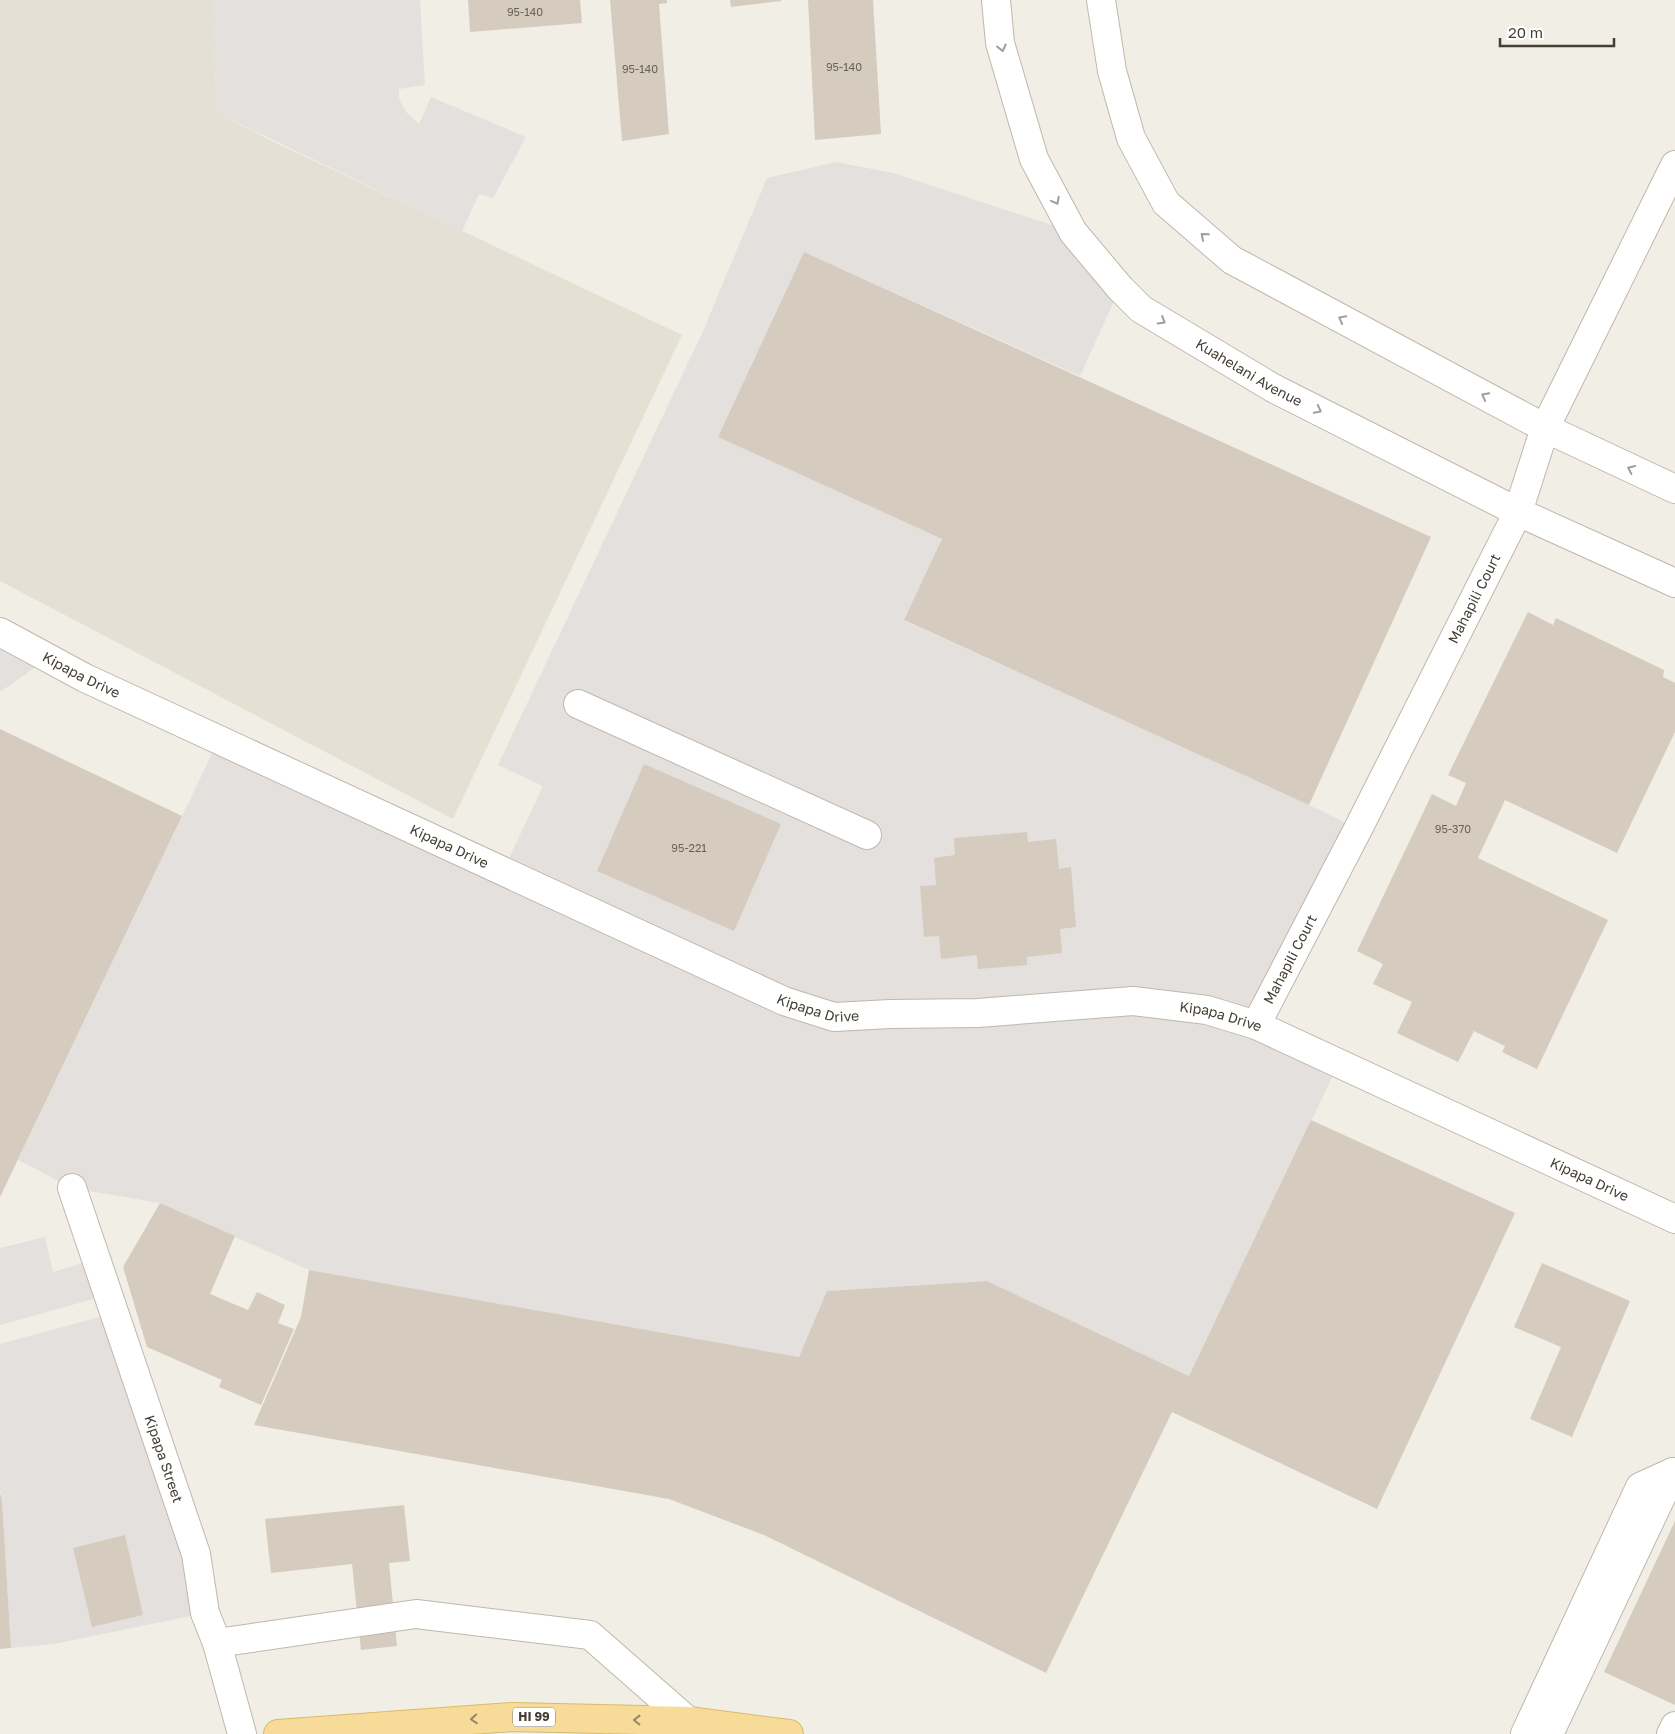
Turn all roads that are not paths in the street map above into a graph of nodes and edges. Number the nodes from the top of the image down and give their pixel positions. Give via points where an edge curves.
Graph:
1 (996, 0) edge
2 (1101, 0) edge
3 (1675, 165) edge
4 (1545, 428) junction
5 (1675, 490) edge
6 (1518, 512) junction
7 (1675, 583) edge
8 (0, 632) edge
9 (578, 704) dead end
10 (867, 835) dead end
11 (1256, 1025) junction
12 (72, 1188) dead end
13 (1675, 1218) edge
14 (217, 1642) junction
15 (688, 1721) junction
16 (1675, 1726) edge
17 (242, 1734) edge
18 (278, 1734) edge
19 (790, 1734) edge
20 (1525, 1734) edge
21 (1549, 1734) edge
22 (1671, 1734) edge

1 -> 6 street, Kuahelani Avenue via 1000,43 1034,159 1073,232 1141,309 1273,388
4 -> 2 street via 1232,260 1166,203 1131,138 1112,71
3 - 4 street, Mahapili Court
5 -> 4 street
4 - 6 street, Mahapili Court
6 - 7 street, Kuahelani Avenue
6 - 11 street, Mahapili Court
8 - 11 street, Kipapa Drive via 85,678 784,1001 834,1017 978,1013 1133,1002 1207,1010
9 - 10 street
11 - 13 street, Kipapa Drive
12 - 14 street, Kipapa Street via 196,1554 205,1613
14 - 15 street via 416,1614 590,1635
14 - 17 street, Kipapa Street
15 -> 18 main road, HI 99 via 512,1717
15 - 19 main road, HI 99
16 - 22 street
20 - 21 street via 1640,1487 1673,1472

